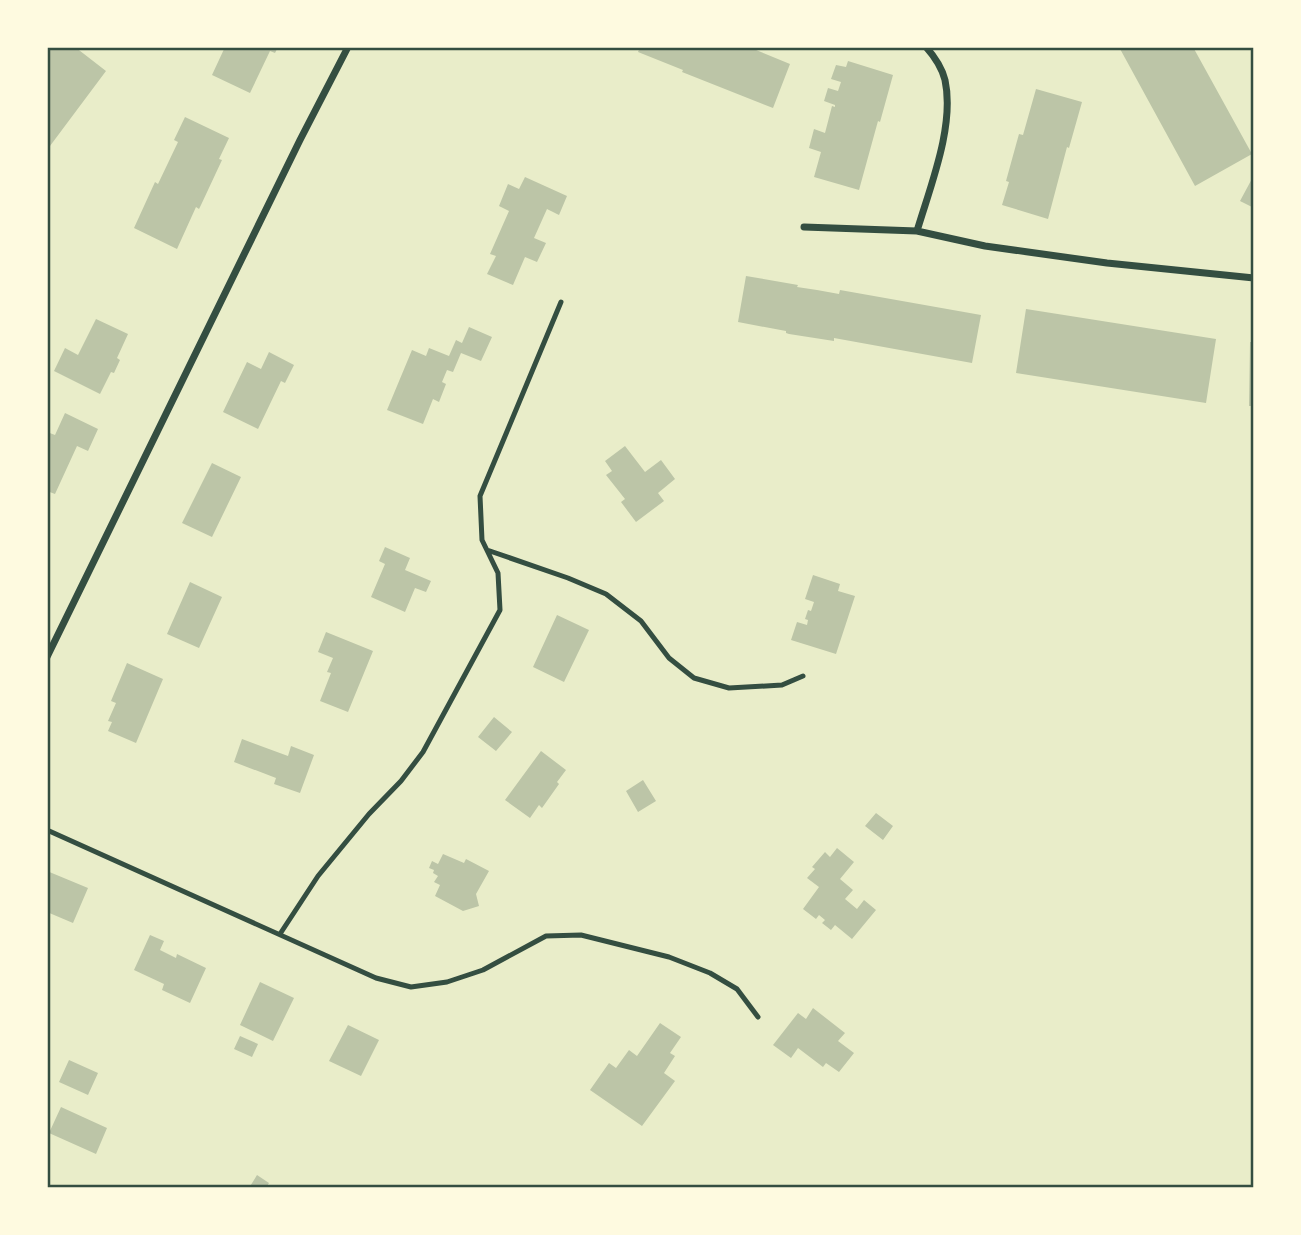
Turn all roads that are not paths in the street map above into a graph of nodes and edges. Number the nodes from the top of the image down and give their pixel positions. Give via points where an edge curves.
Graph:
1 (348, 47) edge
2 (926, 47) edge
3 (804, 227) dead end
4 (917, 230) junction
5 (1254, 278) edge
6 (561, 302) dead end
7 (487, 550) junction
8 (47, 657) edge
9 (803, 677) dead end
10 (47, 830) edge
11 (280, 933) junction
12 (758, 1017) dead end

1 - 8 street
2 - 4 street via 945,79 947,107 943,141
3 - 4 street
4 - 5 street via 1053,256
6 - 7 lane via 480,496 482,540
7 - 9 lane via 606,594 641,621 669,658 694,678 729,688 782,685
7 - 11 lane via 498,573 500,610 423,752 318,876
10 - 11 lane
11 - 12 lane via 376,978 411,987 483,970 546,936 580,935 669,957 710,973 737,989

